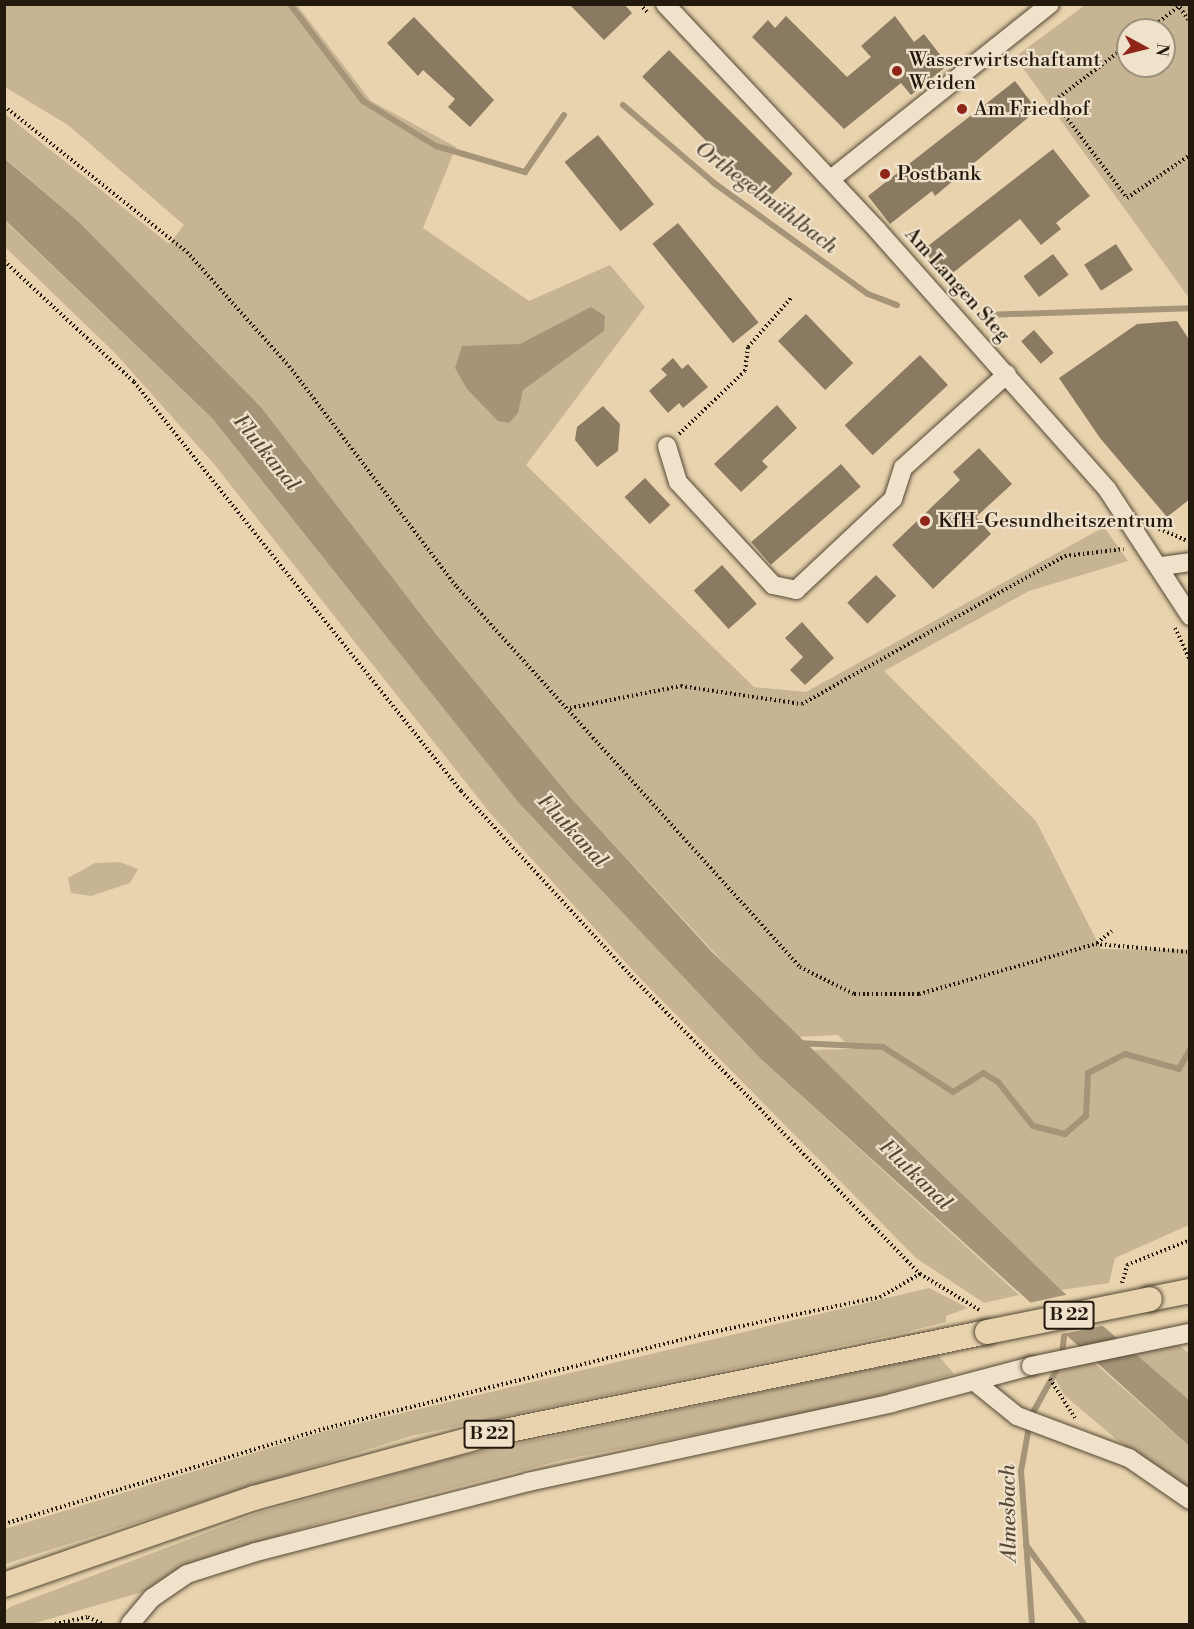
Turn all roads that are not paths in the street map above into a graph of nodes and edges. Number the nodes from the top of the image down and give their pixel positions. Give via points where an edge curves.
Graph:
1 (665, 4) edge
2 (1050, 4) edge
3 (831, 179) junction
4 (1007, 374) junction
5 (667, 446) road end
6 (1190, 562) edge
7 (1162, 566) junction
8 (1190, 616) edge
9 (1190, 1291) edge
10 (1189, 1333) edge
11 (975, 1382) junction
12 (1190, 1500) edge
13 (4, 1585) edge
14 (130, 1624) edge

1 - 3 street, Am Langen Steg
2 - 3 street
3 - 4 street, Am Langen Steg
4 - 5 street via 903,468 894,499 796,590 773,585 678,482
4 - 7 street, Am Langen Steg via 1107,489
6 - 7 street
7 - 8 street, Am Langen Steg
9 - 13 main road, B 22, bridge via 984,1322 490,1434 254,1498
10 - 11 street, bridge via 1031,1366
11 - 12 street via 1017,1416 1129,1458
11 - 14 street via 528,1482 256,1552 188,1574 152,1598

